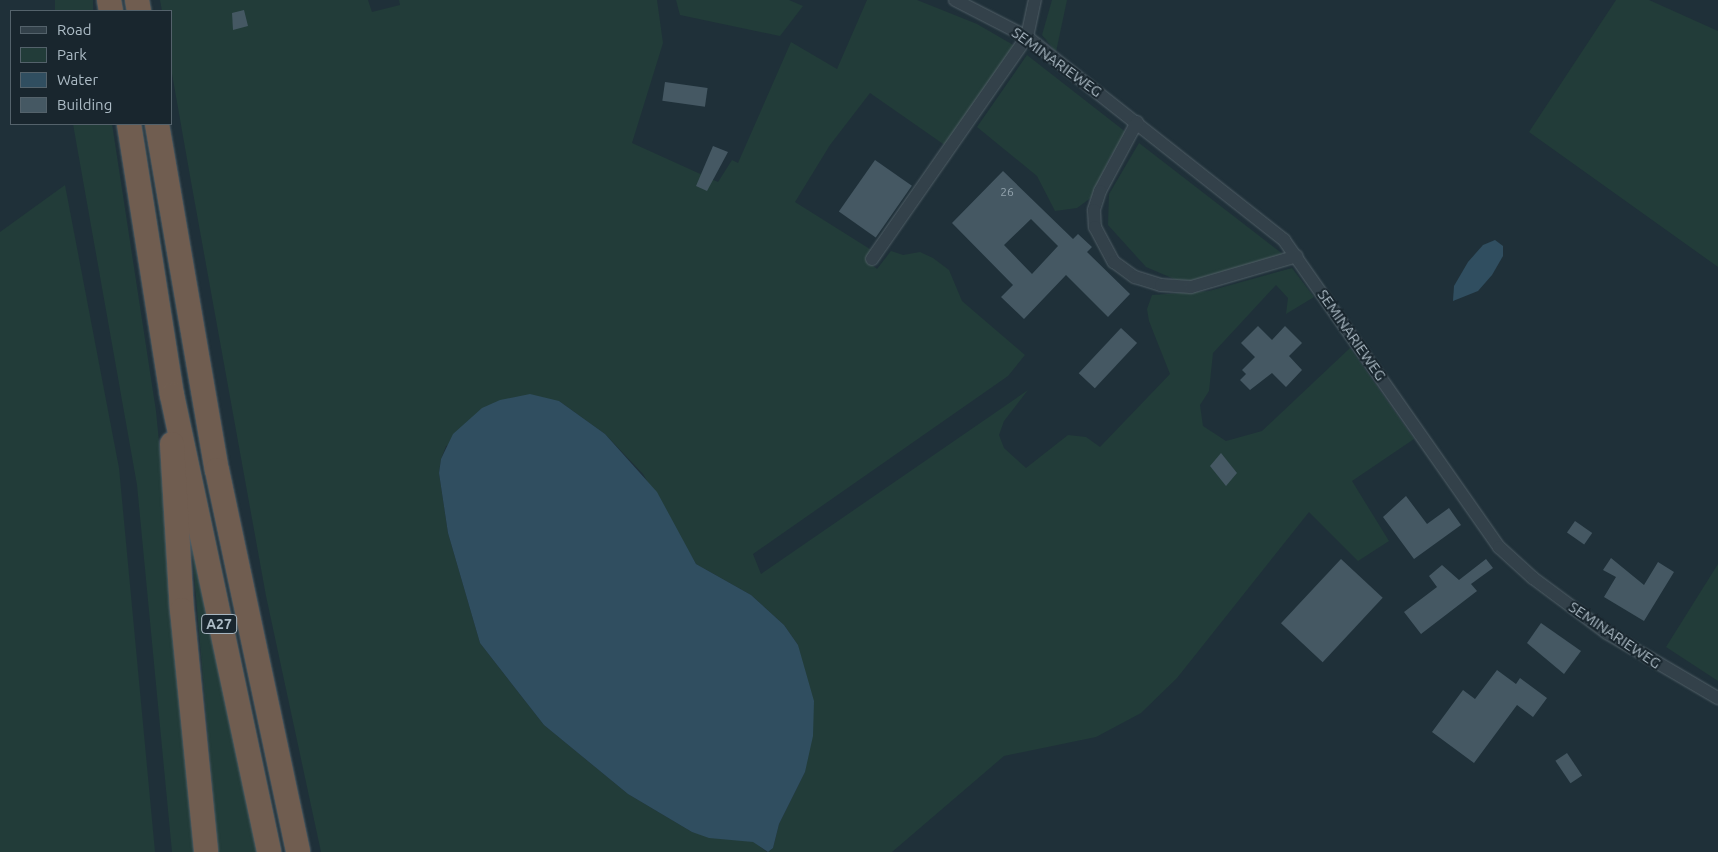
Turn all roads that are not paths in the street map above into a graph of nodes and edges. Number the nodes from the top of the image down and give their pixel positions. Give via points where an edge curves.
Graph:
1 (955, 0) edge
2 (1035, 0) edge
3 (1027, 37) junction
4 (1136, 122) junction
5 (129, 125) edge
6 (157, 125) edge
7 (1296, 256) junction
8 (872, 259) dead end
9 (172, 395) junction
10 (1718, 698) edge
11 (206, 852) edge
12 (269, 852) edge
13 (298, 852) edge

1 - 3 street, SEMINARIEWEG
2 - 3 street
3 - 4 street, SEMINARIEWEG
3 - 8 street
4 - 7 street, SEMINARIEWEG via 1284,240
4 - 7 street via 1100,191 1094,210 1095,227 1114,262 1135,277 1161,285 1191,287
5 - 9 highway, A27
6 - 13 highway, A27 via 217,470
7 - 10 street, SEMINARIEWEG via 1498,547 1533,578 1607,633
9 - 11 highway, A27 via 172,473
9 - 12 highway, A27

